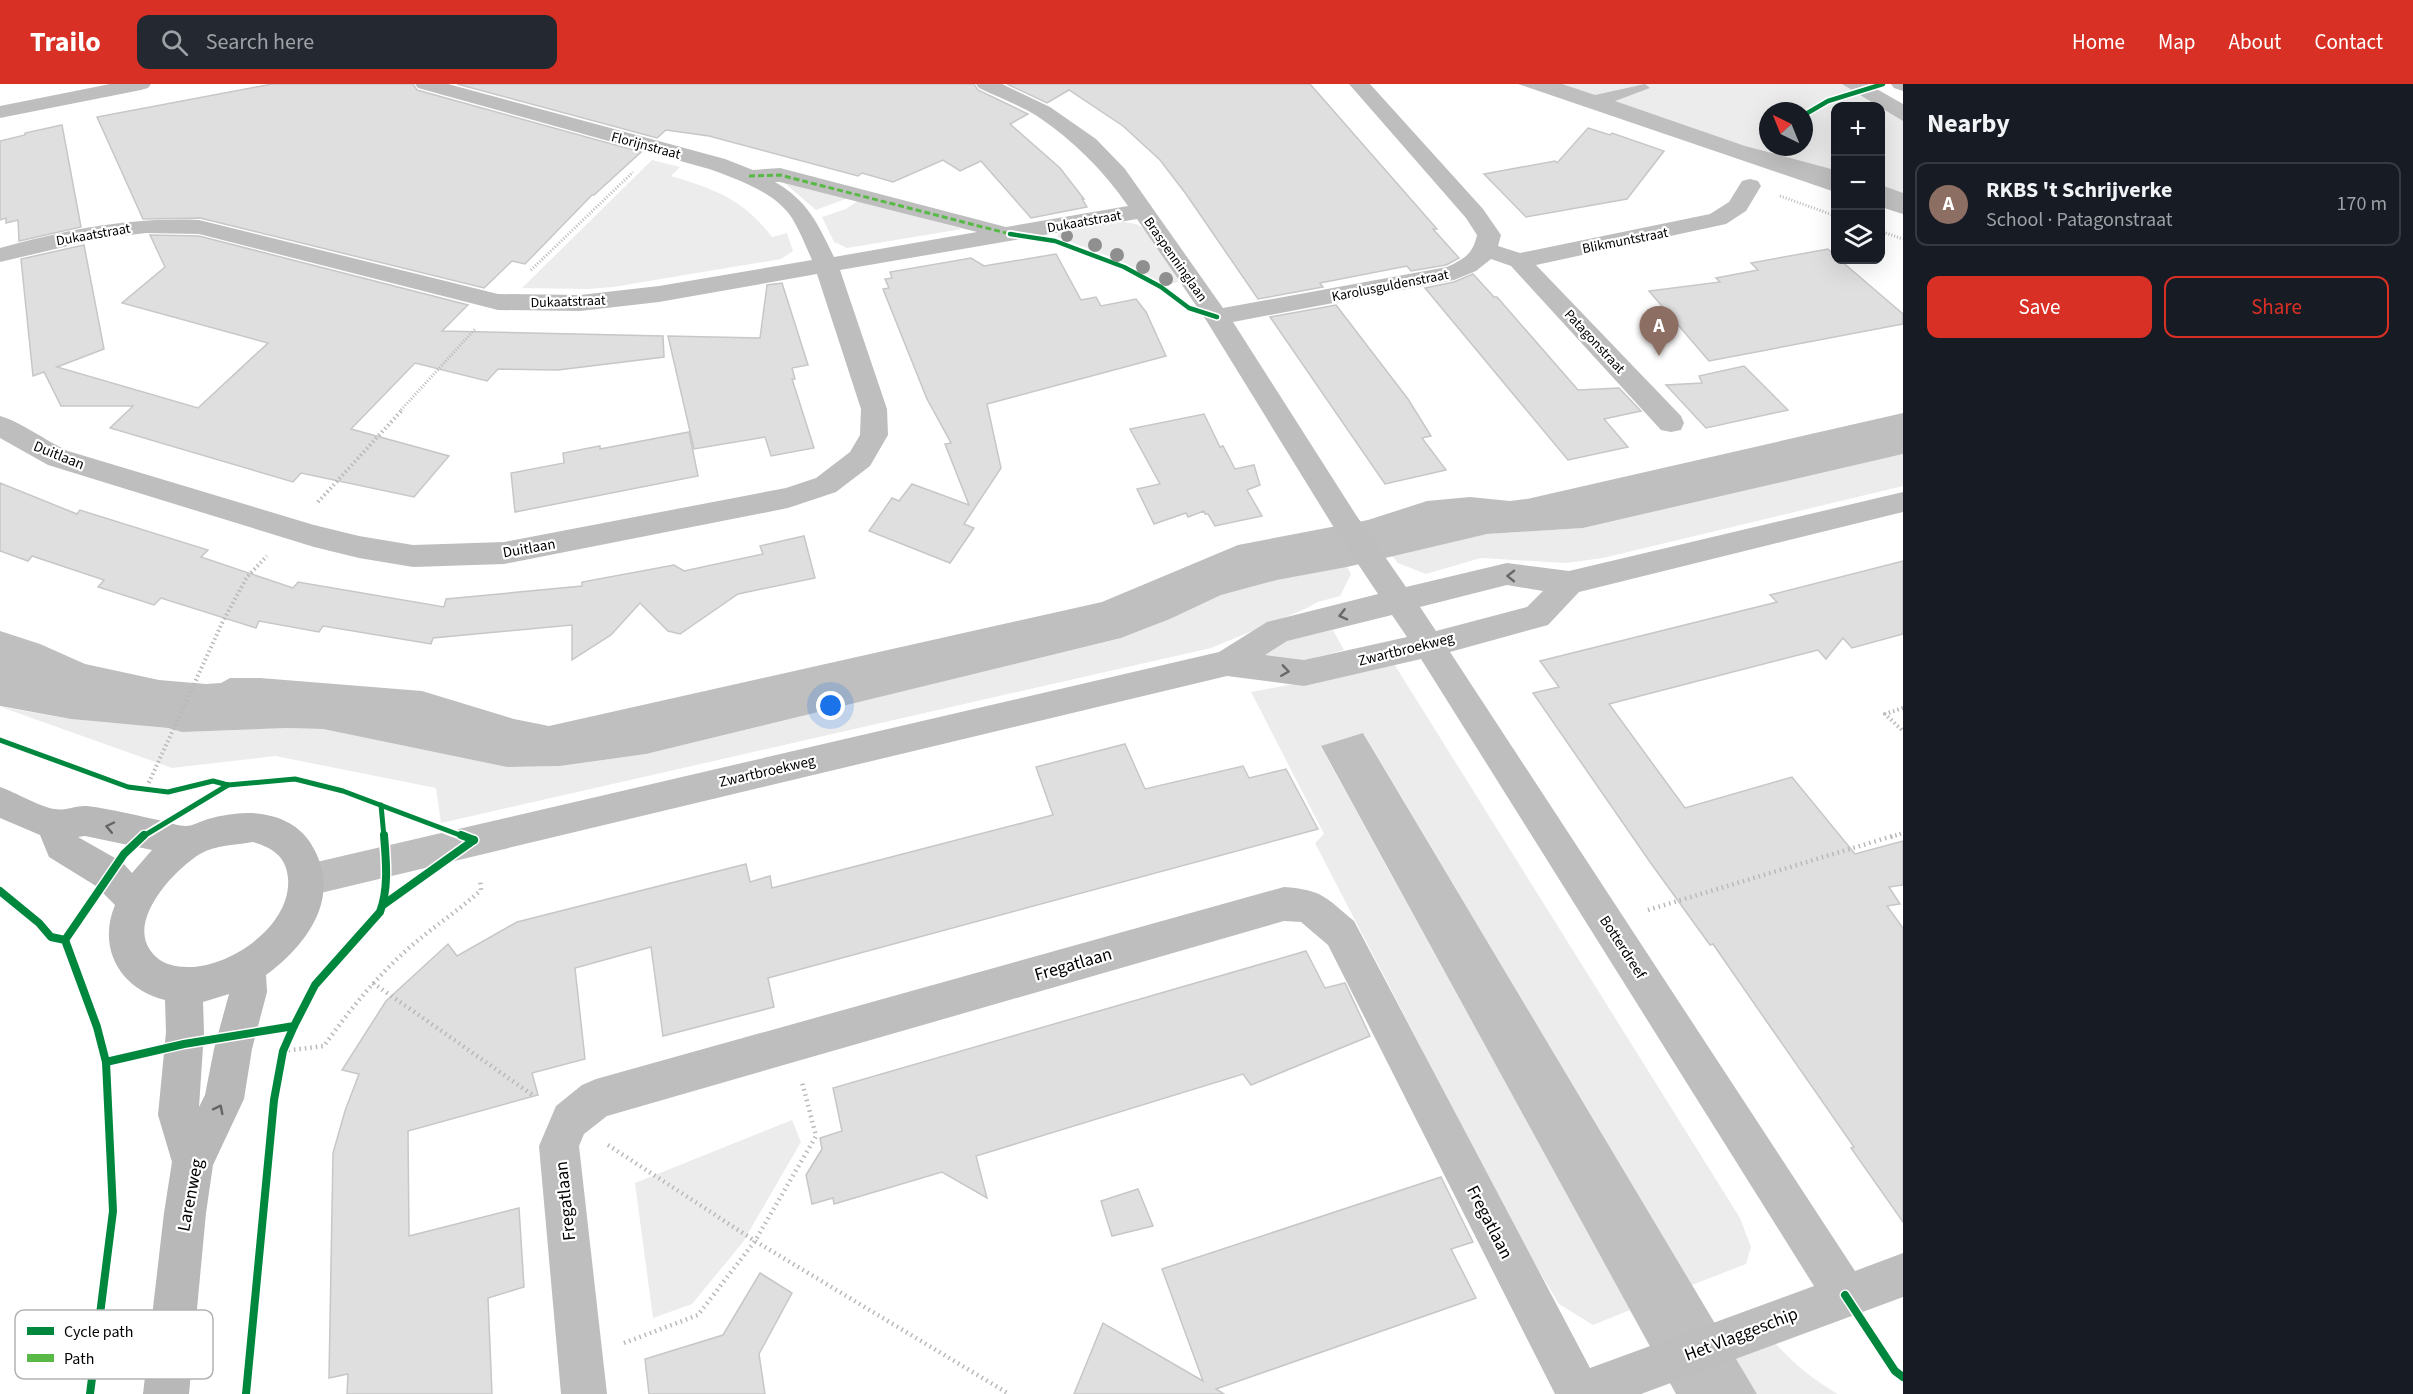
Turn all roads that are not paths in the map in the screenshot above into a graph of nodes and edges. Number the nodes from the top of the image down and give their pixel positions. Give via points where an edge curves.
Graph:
1 (141, 84) edge
2 (425, 84) edge
3 (986, 84) edge
4 (1359, 84) edge
5 (0, 112) edge
6 (749, 176) junction
7 (1750, 186) road end
8 (1142, 211) junction
9 (1010, 234) junction
10 (1486, 250) junction
11 (0, 255) edge
12 (1519, 261) junction
13 (826, 264) junction
14 (1217, 317) junction
15 (1671, 423) dead end
16 (0, 425) edge
17 (1903, 502) edge
18 (1569, 583) junction
19 (1400, 600) junction
20 (1429, 645) junction
21 (1227, 663) junction
22 (0, 802) edge
23 (54, 825) junction
24 (188, 842) junction
25 (308, 880) junction
26 (134, 900) junction
27 (247, 968) junction
28 (183, 986) junction
29 (193, 1162) junction
30 (1903, 1275) edge
31 (1845, 1295) junction
32 (175, 1310) edge
33 (582, 1377) edge
34 (168, 1379) edge
35 (166, 1394) edge
36 (1580, 1394) edge

1 - 5 street
2 - 6 street, Florijnstraat
3 - 8 street, Braspenninglaan via 1043,111 1088,144 1118,174
4 - 10 street via 1475,214 1489,235
6 - 9 street via 780,175
6 - 13 street, Florijnstraat via 780,194 801,214
7 - 12 street, Blikmuntstraat via 1738,206 1718,219
8 - 9 street, Dukaatstraat
8 - 14 street, Braspenninglaan
9 - 13 street, Dukaatstraat
10 - 12 street, Blikmuntstraat
10 - 14 street, Karolusguldenstraat via 1475,262 1454,273
11 - 13 street, Dukaatstraat via 108,228 199,227 510,303 580,303 659,294
12 - 15 street, Patagonstraat
13 - 16 street, Duitlaan via 873,409 874,435 860,459 826,485 788,498 504,553 413,556 359,547 293,529 58,458
14 - 19 street, Braspenninglaan via 1346,523
17 - 18 street, Zwartbroekweg
18 -> 19 street, Zwartbroekweg via 1507,574
18 - 20 street, Zwartbroekweg via 1538,616
19 - 20 street, Botterdreef
19 -> 21 street, Zwartbroekweg via 1278,631
21 -> 20 street, Zwartbroekweg via 1304,673
20 - 31 street, Botterdreef
21 - 25 street, Zwartbroekweg
22 - 23 street
24 -> 23 street via 85,821
23 - 26 street via 61,846 109,874
24 - 25 street via 253,827 282,835 301,854
24 - 26 street via 154,869
25 - 27 street via 304,903 291,927 272,949
26 - 28 street via 126,932 132,959 152,979
27 - 28 street via 218,980
29 -> 27 street, Larenweg via 224,1099 248,992
28 - 29 street via 185,1032 178,1114
29 - 32 street, Larenweg
30 - 31 street, Het Vlaggeschip
31 - 36 street, Het Vlaggeschip
33 - 36 street, Fregatlaan via 559,1146 570,1120 596,1099 1284,904 1309,906 1341,933
34 - 35 street, Larenweg

